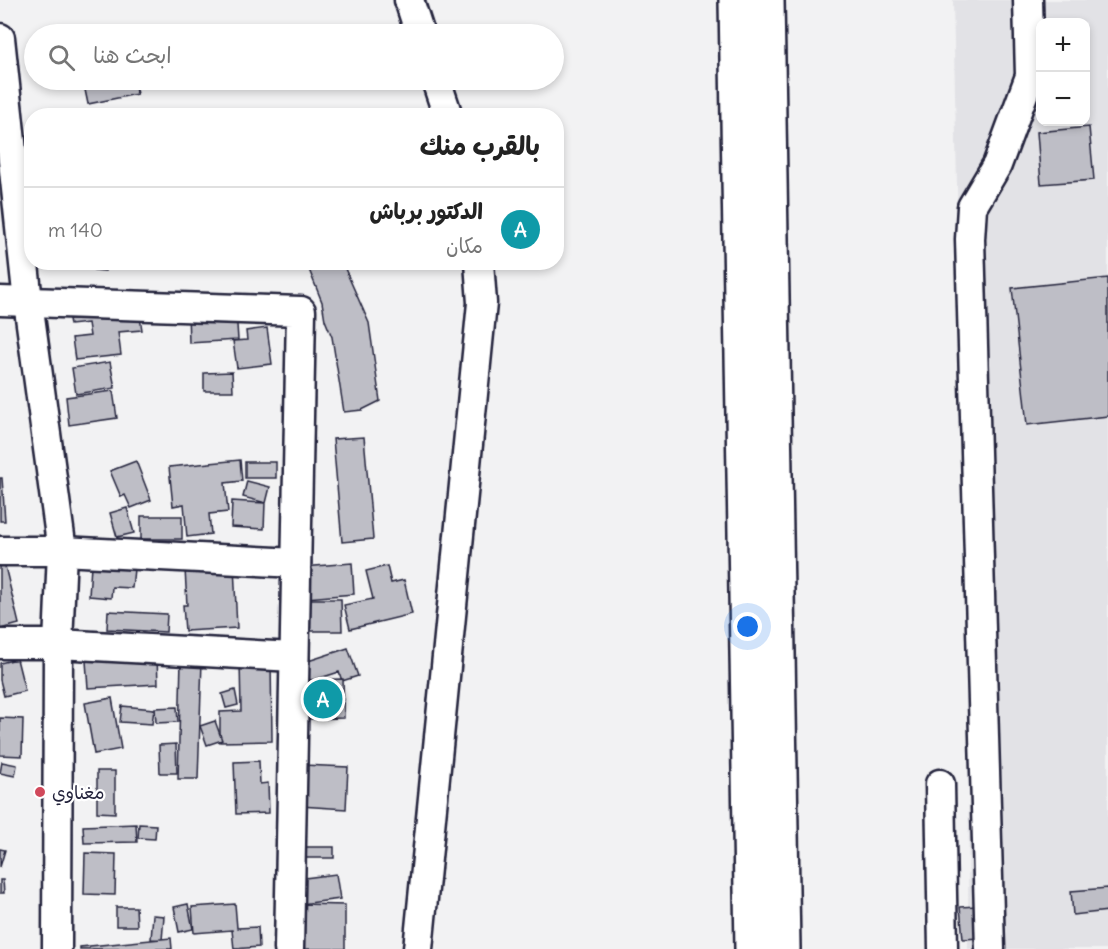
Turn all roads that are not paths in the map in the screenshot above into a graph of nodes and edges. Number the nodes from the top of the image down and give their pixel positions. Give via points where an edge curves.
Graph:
1 (409, 0) edge
2 (736, 0) edge
3 (767, 0) edge
4 (1028, 0) edge
5 (417, 24) edge
6 (0, 38) edge
7 (2, 78) edge
8 (439, 90) edge
9 (445, 108) edge
10 (480, 270) edge
11 (14, 302) edge
12 (0, 551) edge
13 (62, 551) junction
14 (296, 563) junction
15 (58, 644) junction
16 (0, 645) edge
17 (294, 657) junction
18 (940, 784) dead end
19 (57, 949) edge
20 (289, 949) edge
21 (418, 949) edge
22 (752, 949) edge
23 (783, 949) edge
24 (944, 949) edge
25 (990, 949) edge

1 - 5 street
2 - 22 main road
3 - 23 main road
4 - 25 street via 1030,76 997,165 972,207 970,239
6 - 7 street
7 - 11 street
8 - 9 street
10 - 21 street via 482,303
11 - 13 street
11 - 14 street via 301,311
12 - 13 street
13 - 14 street
13 - 15 street
14 - 17 street
15 - 16 street
15 - 17 street
15 - 19 street
17 - 20 street
18 - 24 street

